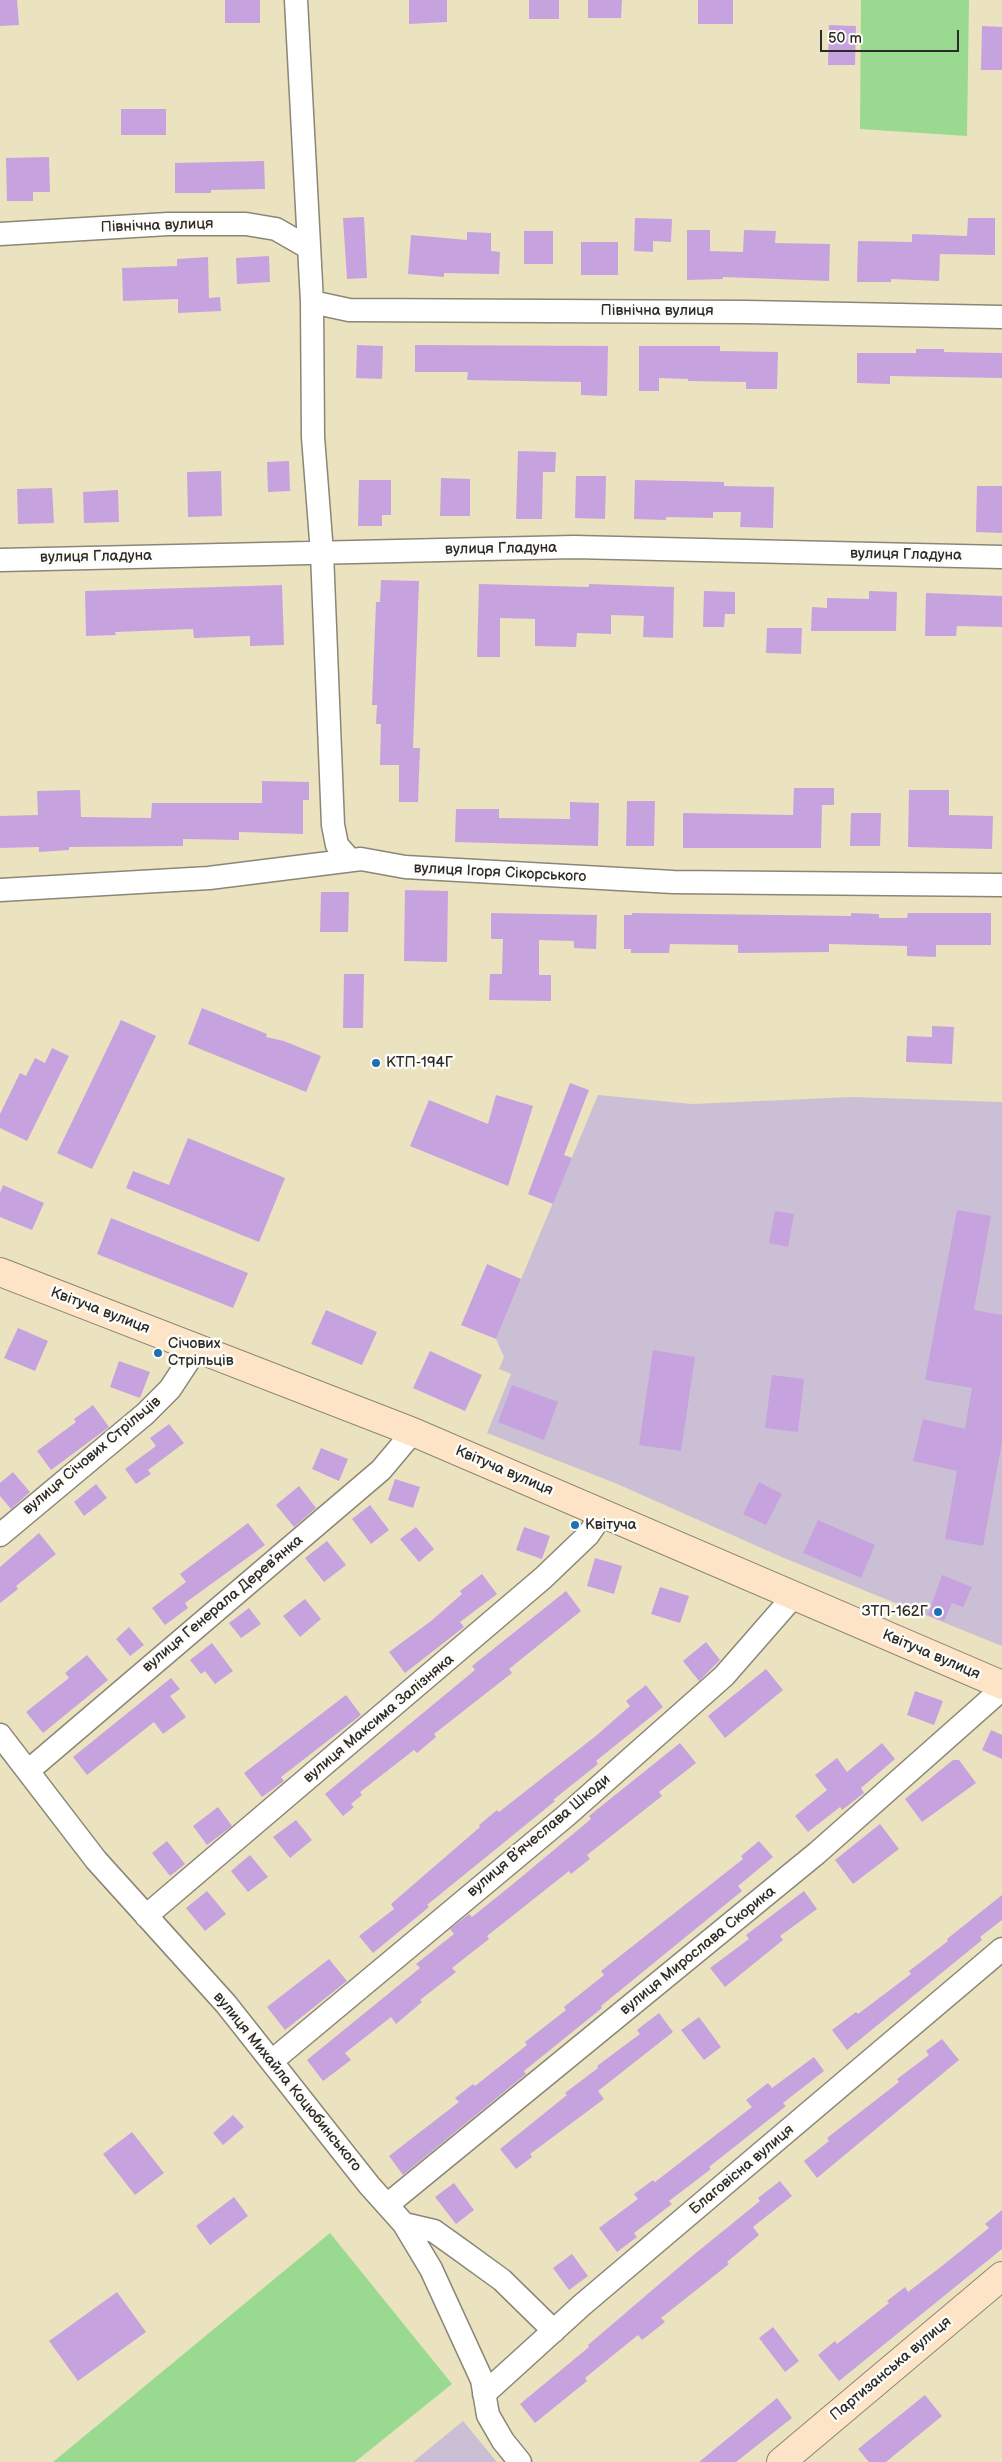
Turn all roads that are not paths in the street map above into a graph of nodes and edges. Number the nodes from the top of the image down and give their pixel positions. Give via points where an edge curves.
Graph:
1 (296, 0) edge
2 (0, 234) edge
3 (308, 248) junction
4 (312, 302) junction
5 (1002, 317) edge
6 (322, 553) junction
7 (1002, 557) edge
8 (0, 560) edge
9 (350, 860) junction
10 (1002, 885) edge
11 (0, 890) edge
12 (0, 1272) edge
13 (197, 1348) junction
14 (413, 1432) junction
15 (604, 1513) junction
16 (0, 1534) edge
17 (793, 1596) junction
18 (1002, 1685) edge
19 (1002, 1689) edge
20 (0, 1735) edge
21 (28, 1771) junction
22 (146, 1916) junction
23 (1002, 1949) edge
24 (272, 2062) junction
25 (387, 2205) junction
26 (404, 2224) junction
27 (1001, 2278) edge
28 (554, 2331) junction
29 (484, 2394) junction
30 (520, 2462) edge
31 (780, 2462) edge

1 - 3 street
2 - 3 street, Північна вулиця via 168,224 246,224 276,229
3 - 4 street
4 - 5 street, Північна вулиця via 349,310
4 - 6 street via 313,437
6 - 7 street, вулиця Гладуна via 574,547
6 - 8 street, вулиця Гладуна
6 - 9 street via 333,825 337,845
9 - 10 street, вулиця Ігоря Сікорського via 361,859 405,868 673,882
9 - 11 street, вулиця Ігоря Сікорського via 209,878
12 - 13 street, Квітуча вулиця
13 - 14 street, Квітуча вулиця
13 - 16 street, вулиця Січових Стрільців via 170,1389 145,1414
14 - 15 street, Квітуча вулиця
14 - 21 street, вулиця Генерала Деревʼянка via 381,1470
15 - 17 street, Квітуча вулиця
15 - 22 street, вулиця Максима Залізняка via 588,1535 543,1578
17 - 18 street, Квітуча вулиця
17 - 24 street, вулиця Вʼячеслава Шкоди via 717,1682 567,1815
19 - 25 street, вулиця Мирослава Скорика via 817,1853
20 - 21 street, вулиця Михайла Коцюбинського
21 - 22 street, вулиця Михайла Коцюбинського via 96,1860
22 - 24 street, вулиця Михайла Коцюбинського via 226,2004
23 - 28 street, Благовісна вулиця
24 - 25 street, вулиця Михайла Коцюбинського
25 - 26 street, вулиця Михайла Коцюбинського
26 - 28 street via 434,2231 462,2250 502,2280
26 - 29 street, вулиця Михайла Коцюбинського via 431,2269 482,2380
27 - 31 street, Партизанська вулиця
28 - 29 street, Благовісна вулиця
29 - 30 street, вулиця Михайла Коцюбинського via 488,2415

